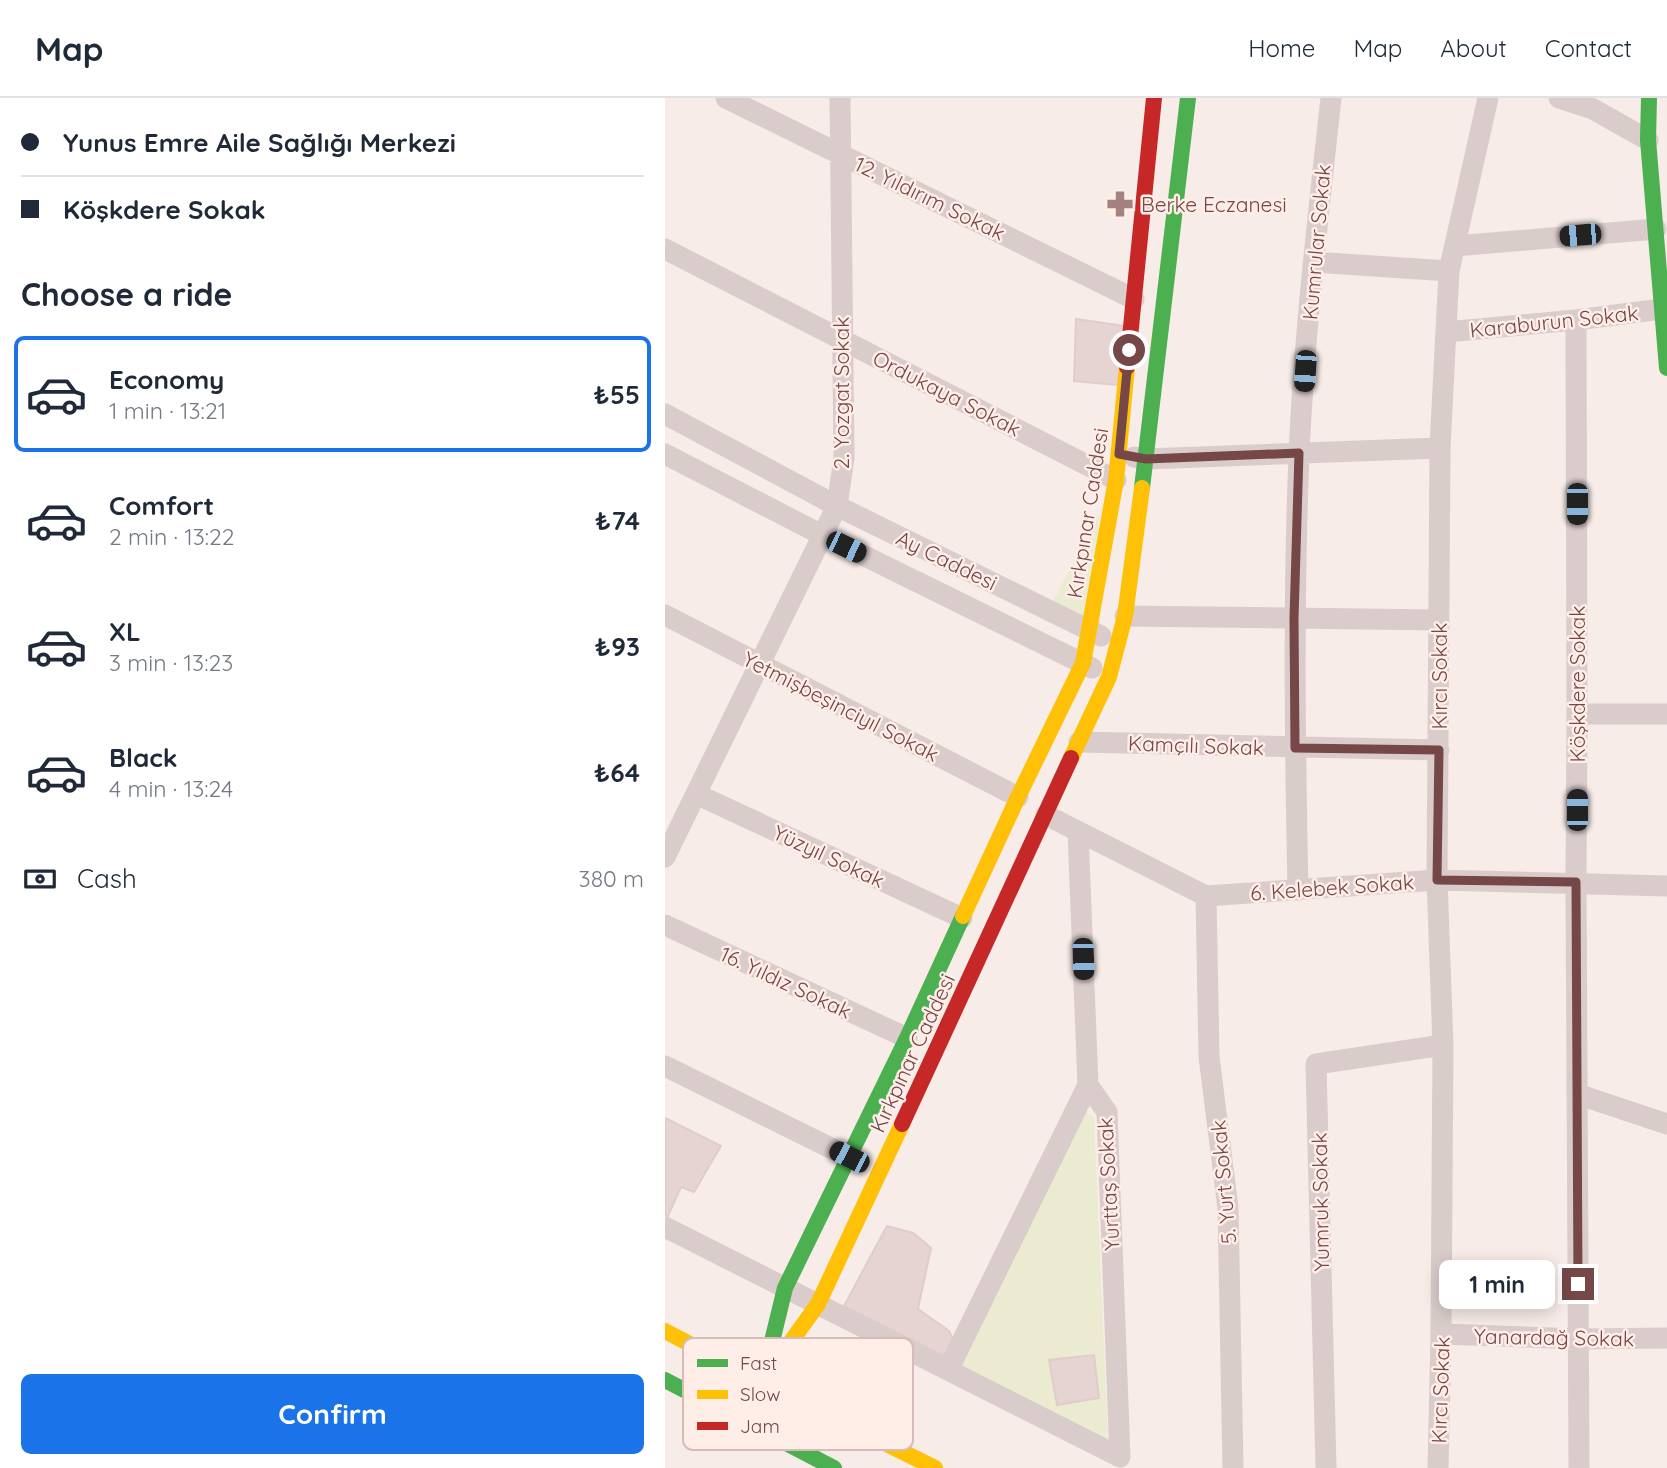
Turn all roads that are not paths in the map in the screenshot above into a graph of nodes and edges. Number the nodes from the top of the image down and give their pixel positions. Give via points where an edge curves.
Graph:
1 (726, 98) edge
2 (840, 98) edge
3 (1154, 98) edge
4 (1188, 98) edge
5 (1331, 98) edge
6 (1488, 98) edge
7 (1559, 98) edge
8 (1649, 98) edge
9 (1648, 140) junction
10 (840, 154) junction
11 (1656, 229) junction
12 (1455, 246) junction
13 (665, 249) edge
14 (1313, 262) junction
15 (1449, 271) junction
16 (1134, 299) junction
17 (1662, 309) junction
18 (1576, 320) junction
19 (1446, 332) junction
20 (842, 340) junction
21 (1667, 368) edge
22 (665, 414) edge
23 (1440, 448) junction
24 (1299, 453) junction
25 (665, 454) edge
26 (1119, 454) junction
27 (1146, 459) junction
28 (1117, 480) junction
29 (837, 506) junction
30 (822, 535) junction
31 (665, 615) edge
32 (1125, 616) junction
33 (1294, 618) junction
34 (1439, 620) junction
35 (1090, 631) junction
36 (1119, 645) junction
37 (760, 663) junction
38 (1083, 663) junction
39 (1109, 677) junction
40 (1577, 714) junction
41 (1667, 714) edge
42 (1079, 742) junction
43 (1295, 748) junction
44 (1439, 750) junction
45 (696, 794) junction
46 (1018, 797) junction
47 (1046, 815) junction
48 (1078, 832) junction
49 (665, 857) edge
50 (1437, 880) junction
51 (1576, 882) junction
52 (1667, 886) edge
53 (1298, 890) junction
54 (1206, 896) junction
55 (962, 918) junction
56 (665, 925) edge
57 (907, 1038) junction
58 (1443, 1045) junction
59 (665, 1066) edge
60 (1088, 1085) junction
61 (1577, 1094) junction
62 (1667, 1125) edge
63 (849, 1157) junction
64 (665, 1227) edge
65 (785, 1288) junction
66 (818, 1304) junction
67 (665, 1331) edge
68 (1441, 1335) junction
69 (772, 1338) edge
70 (794, 1338) edge
71 (885, 1338) edge
72 (1667, 1338) edge
73 (1579, 1339) junction
74 (683, 1342) edge
75 (913, 1352) edge
76 (948, 1370) junction
77 (665, 1380) edge
78 (683, 1388) edge
79 (804, 1450) edge
80 (896, 1450) edge
81 (834, 1468) edge
82 (935, 1468) edge
83 (1233, 1468) edge
84 (1326, 1468) edge
85 (1437, 1468) edge
86 (1579, 1468) edge

1 - 10 street, 12. Yıldırım Sokak
2 - 10 street, 2. Yozgat Sokak
3 - 16 main road, Kırkpınar Caddesi
4 - 27 main road, Kırkpınar Caddesi
5 - 14 street, Kumrular Sokak
6 - 12 street, Kırcı Sokak
7 - 9 street via 1593,109
8 - 9 main road
9 - 11 main road
10 - 16 street, 12. Yıldırım Sokak
10 - 20 street, 2. Yozgat Sokak
11 - 12 street
11 - 17 main road
12 - 15 street, Kırcı Sokak
13 - 20 street, Ordukaya Sokak
14 - 15 street
14 - 24 street, Kumrular Sokak
15 - 19 street, Kırcı Sokak
16 - 26 main road, Kırkpınar Caddesi
17 - 18 street, Karaburun Sokak
17 - 21 main road
18 - 19 street, Karaburun Sokak
18 - 40 street, Köşkdere Sokak
19 - 23 street, Kırcı Sokak
20 - 28 street, Ordukaya Sokak
20 - 29 street, 2. Yozgat Sokak via 844,458
22 - 29 street, Ay Caddesi
23 - 24 street
23 - 34 street, Kırcı Sokak
24 - 27 street
24 - 33 street, Kumrular Sokak
25 - 30 street, Ay Caddesi
26 - 27 street
26 - 28 main road, Kırkpınar Caddesi
27 - 32 main road, Kırkpınar Caddesi
28 - 35 main road, Kırkpınar Caddesi
29 - 30 street, 2. Yozgat Sokak
29 - 35 street, Ay Caddesi
30 - 37 street, 2. Yozgat Sokak
30 - 38 street, Ay Caddesi
31 - 37 street, Yetmişbeşinciyıl Sokak
32 - 33 street
32 - 36 main road, Kırkpınar Caddesi
33 - 34 street
33 - 43 street, Kumrular Sokak
34 - 44 street, Kırcı Sokak
35 - 36 street, Ay Caddesi
35 - 38 main road, Kırkpınar Caddesi
36 - 39 main road, Kırkpınar Caddesi
37 - 45 street, 2. Yozgat Sokak
37 - 46 street, Yetmişbeşinciyıl Sokak
38 - 39 street, Ay Caddesi
38 - 46 main road, Kırkpınar Caddesi
39 - 42 main road, Kırkpınar Caddesi
40 - 41 street
40 - 51 street, Köşkdere Sokak
42 - 43 street, Kamçılı Sokak
42 - 47 main road, Kırkpınar Caddesi
43 - 44 street, Kamçılı Sokak
43 - 53 street, Kumrular Sokak
44 - 50 street, Kırcı Sokak
45 - 49 street, 2. Yozgat Sokak
45 - 55 street, Yüzyıl Sokak
46 - 55 main road, Kırkpınar Caddesi
47 - 48 street
47 - 66 main road, Kırkpınar Caddesi
48 - 54 street
48 - 60 street
50 - 51 street, 6. Kelebek Sokak
50 - 53 street, 6. Kelebek Sokak
50 - 58 street, Kırcı Sokak
51 - 52 street, 6. Kelebek Sokak
51 - 61 street, Köşkdere Sokak
53 - 54 street, 6. Kelebek Sokak
54 - 83 street, 5. Yurt Sokak via 1209,1057 1228,1208
55 - 57 main road, Kırkpınar Caddesi
56 - 57 street, 16. Yıldız Sokak
57 - 63 main road, Kırkpınar Caddesi
58 - 68 street, Kırcı Sokak
58 - 84 street, Yumruk Sokak via 1316,1064
59 - 63 street
60 - 76 street
60 - 76 street, Yurttaş Sokak via 1107,1112 1121,1457
61 - 62 street
61 - 73 street, Köşkdere Sokak
63 - 65 main road, Kırkpınar Caddesi
64 - 65 street
65 - 66 street
65 - 69 main road, Kırkpınar Caddesi
66 - 70 main road, Kırkpınar Caddesi
66 - 71 street
67 - 74 main road
68 - 73 street, Yanardağ Sokak
68 - 85 street, Kırcı Sokak
72 - 73 street, Yanardağ Sokak
73 - 86 street, Köşkdere Sokak
75 - 76 street
77 - 78 main road
79 - 81 main road
80 - 82 main road

